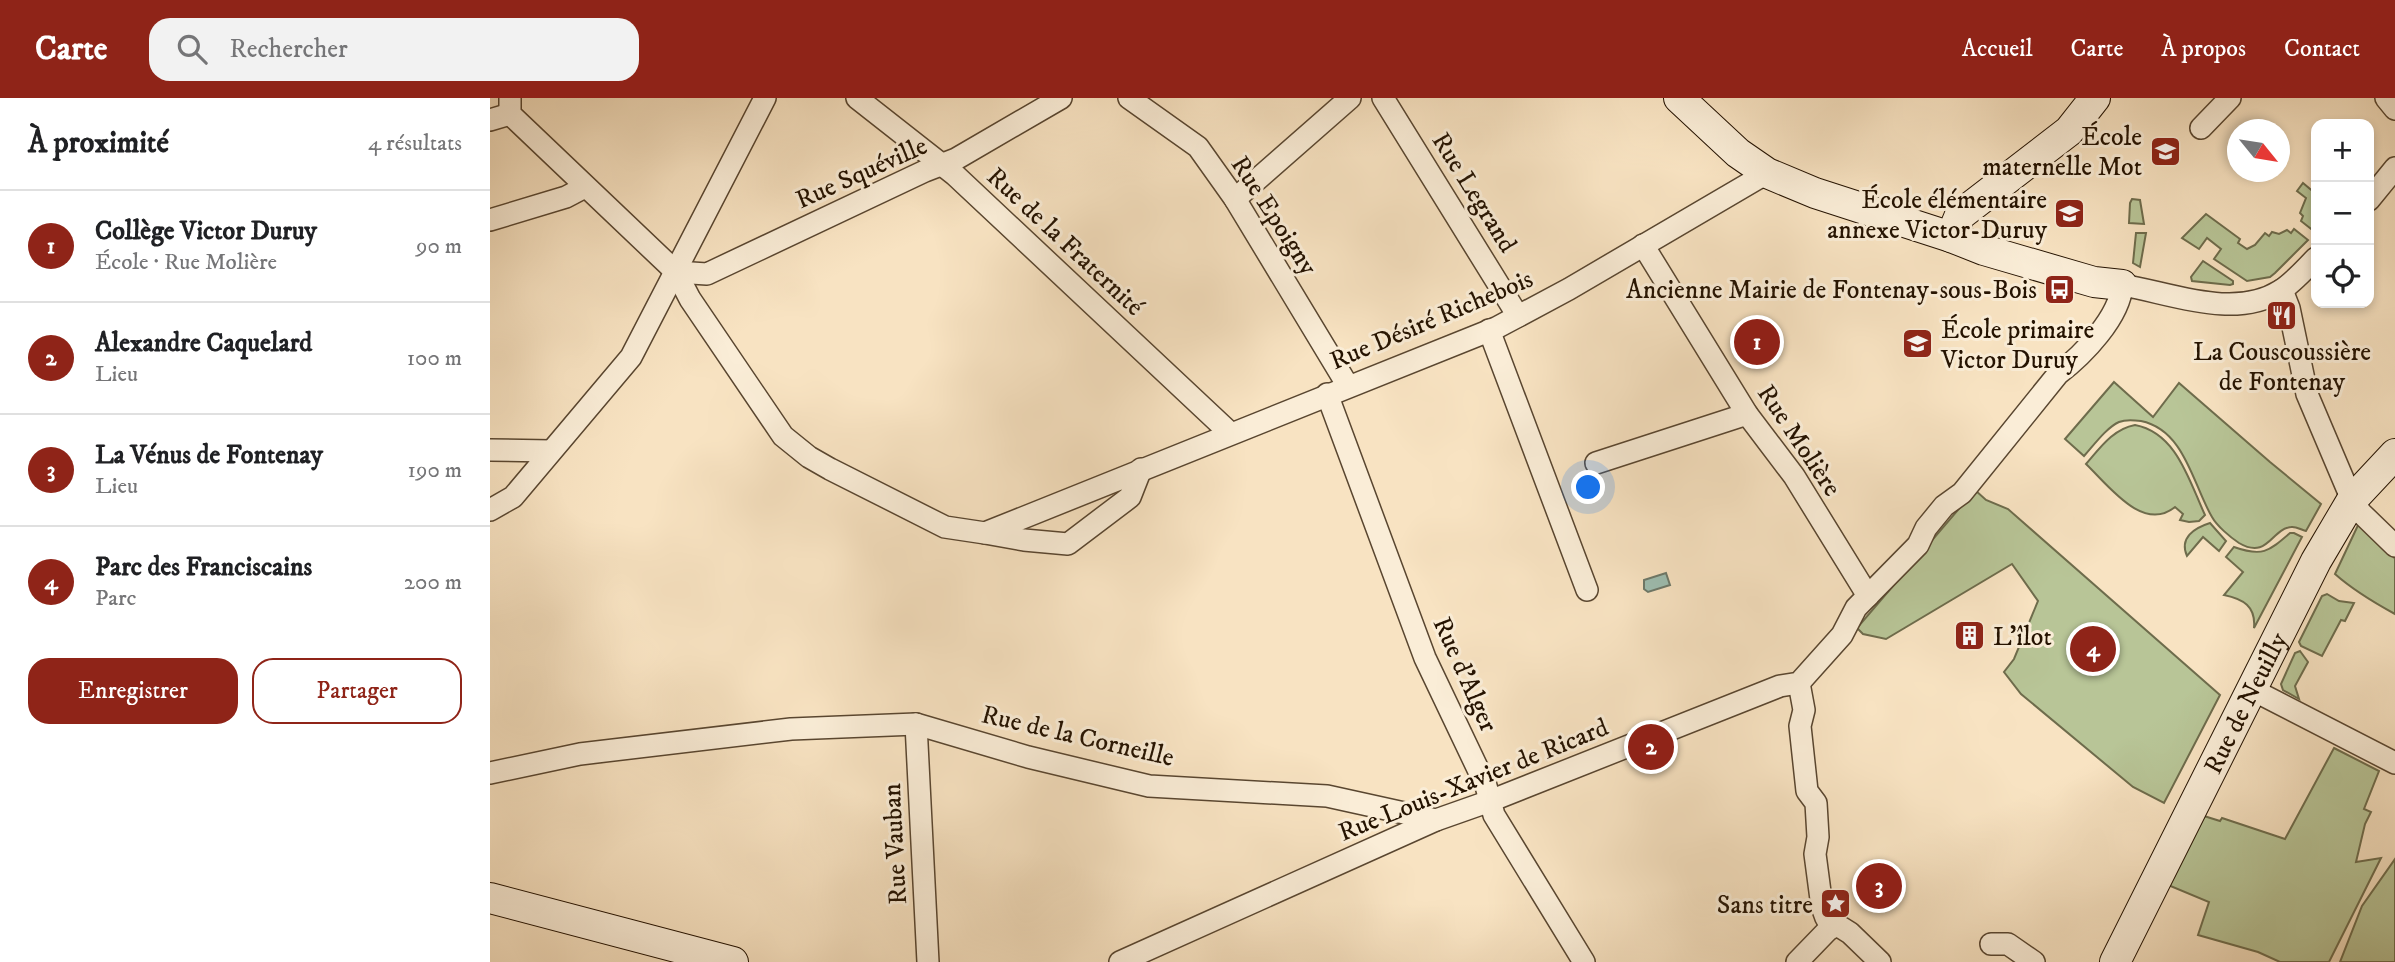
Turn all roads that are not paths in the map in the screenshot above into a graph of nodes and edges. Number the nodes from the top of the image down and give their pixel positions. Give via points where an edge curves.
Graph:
1 (765, 98) edge
2 (857, 98) edge
3 (1061, 98) edge
4 (1129, 98) edge
5 (1350, 98) edge
6 (1383, 98) edge
7 (1679, 98) edge
8 (2095, 98) edge
9 (2230, 98) edge
10 (2386, 98) edge
11 (2395, 109) edge
12 (503, 111) edge
13 (2201, 128) dead end
14 (942, 166) junction
15 (2395, 168) edge
16 (1767, 173) junction
17 (585, 187) junction
18 (2374, 194) edge
19 (1235, 199) junction
20 (490, 220) edge
21 (1951, 237) junction
22 (1643, 245) junction
23 (2311, 263) edge
24 (676, 272) junction
25 (2122, 285) junction
26 (2282, 290) junction
27 (1518, 316) junction
28 (1489, 330) junction
29 (1348, 386) junction
30 (1327, 394) junction
31 (1746, 414) junction
32 (1230, 433) junction
33 (490, 450) edge
34 (551, 451) junction
35 (2395, 454) edge
36 (1596, 463) dead end
37 (1140, 469) junction
38 (2352, 500) junction
39 (490, 510) edge
40 (985, 533) junction
41 (2395, 545) edge
42 (1587, 590) dead end
43 (1868, 596) junction
44 (1799, 683) junction
45 (2251, 689) junction
46 (916, 724) junction
47 (2395, 763) edge
48 (490, 774) edge
49 (1490, 801) junction
50 (1436, 820) junction
51 (490, 898) edge
52 (1836, 925) junction
53 (1991, 944) dead end
54 (733, 962) edge
55 (928, 962) edge
56 (1120, 962) edge
57 (1584, 962) edge
58 (1797, 962) edge
59 (1880, 962) edge
60 (2034, 962) edge
61 (2115, 962) edge

1 - 24 street
2 - 14 street, Rue de la Fraternité
3 - 14 street, Rue Squéville
4 - 19 street, Rue Epoigny via 1198,147
5 - 19 street
6 - 27 street, Rue Legrand
7 - 16 street via 1738,153
8 - 21 street via 2069,131 1960,215
9 - 13 street
10 - 11 street
12 - 17 street
14 - 24 street, Rue Squéville via 708,274
14 - 32 street, Rue de la Fraternité
15 - 18 street
16 - 21 street
16 - 22 street, Rue Désiré Richebois
17 - 20 street
17 - 24 street
19 - 29 street, Rue Epoigny
21 - 25 street via 2021,262
22 - 27 street, Rue Désiré Richebois
22 - 31 street, Rue Molière
23 - 26 street
24 - 34 street via 631,357
24 - 40 street via 783,436 830,469 945,527
25 - 26 street via 2232,304 2256,301
25 - 43 street via 2121,299 2101,330 2043,391 1962,494 1944,506 1918,545
26 - 38 street via 2290,308 2307,394
27 - 28 street, Rue Désiré Richebois
28 - 29 street, Rue Désiré Richebois
28 - 42 street
29 - 30 street, Rue Désiré Richebois
30 - 32 street, Rue Désiré Richebois
30 - 49 street, Rue d'Alger via 1425,658
31 - 36 street
31 - 43 street, Rue Molière via 1794,477
32 - 37 street, Rue Désiré Richebois
33 - 34 street
34 - 39 street via 513,497
35 - 38 street, Rue de Neuilly
37 - 40 street, Rue Désiré Richebois
37 - 40 street via 1130,497 1068,544
38 - 41 street
38 - 45 street, Rue de Neuilly
43 - 44 street via 1842,635
44 - 49 street, Rue Louis-Xavier de Ricard via 1780,686
44 - 52 street via 1807,791 1816,803 1815,854 1822,908
45 - 47 street
45 - 61 street, Rue de Neuilly
46 - 48 street, Rue de la Corneille via 791,729 580,754
46 - 50 street, Rue de la Corneille via 1149,786 1327,796
46 - 55 street, Rue Vauban
49 - 50 street, Rue Louis-Xavier de Ricard
49 - 57 street, Rue d'Alger via 1494,815
50 - 56 street, Rue Louis-Xavier de Ricard
51 - 54 street
52 - 58 street
52 - 59 street
53 - 60 street via 2008,944

